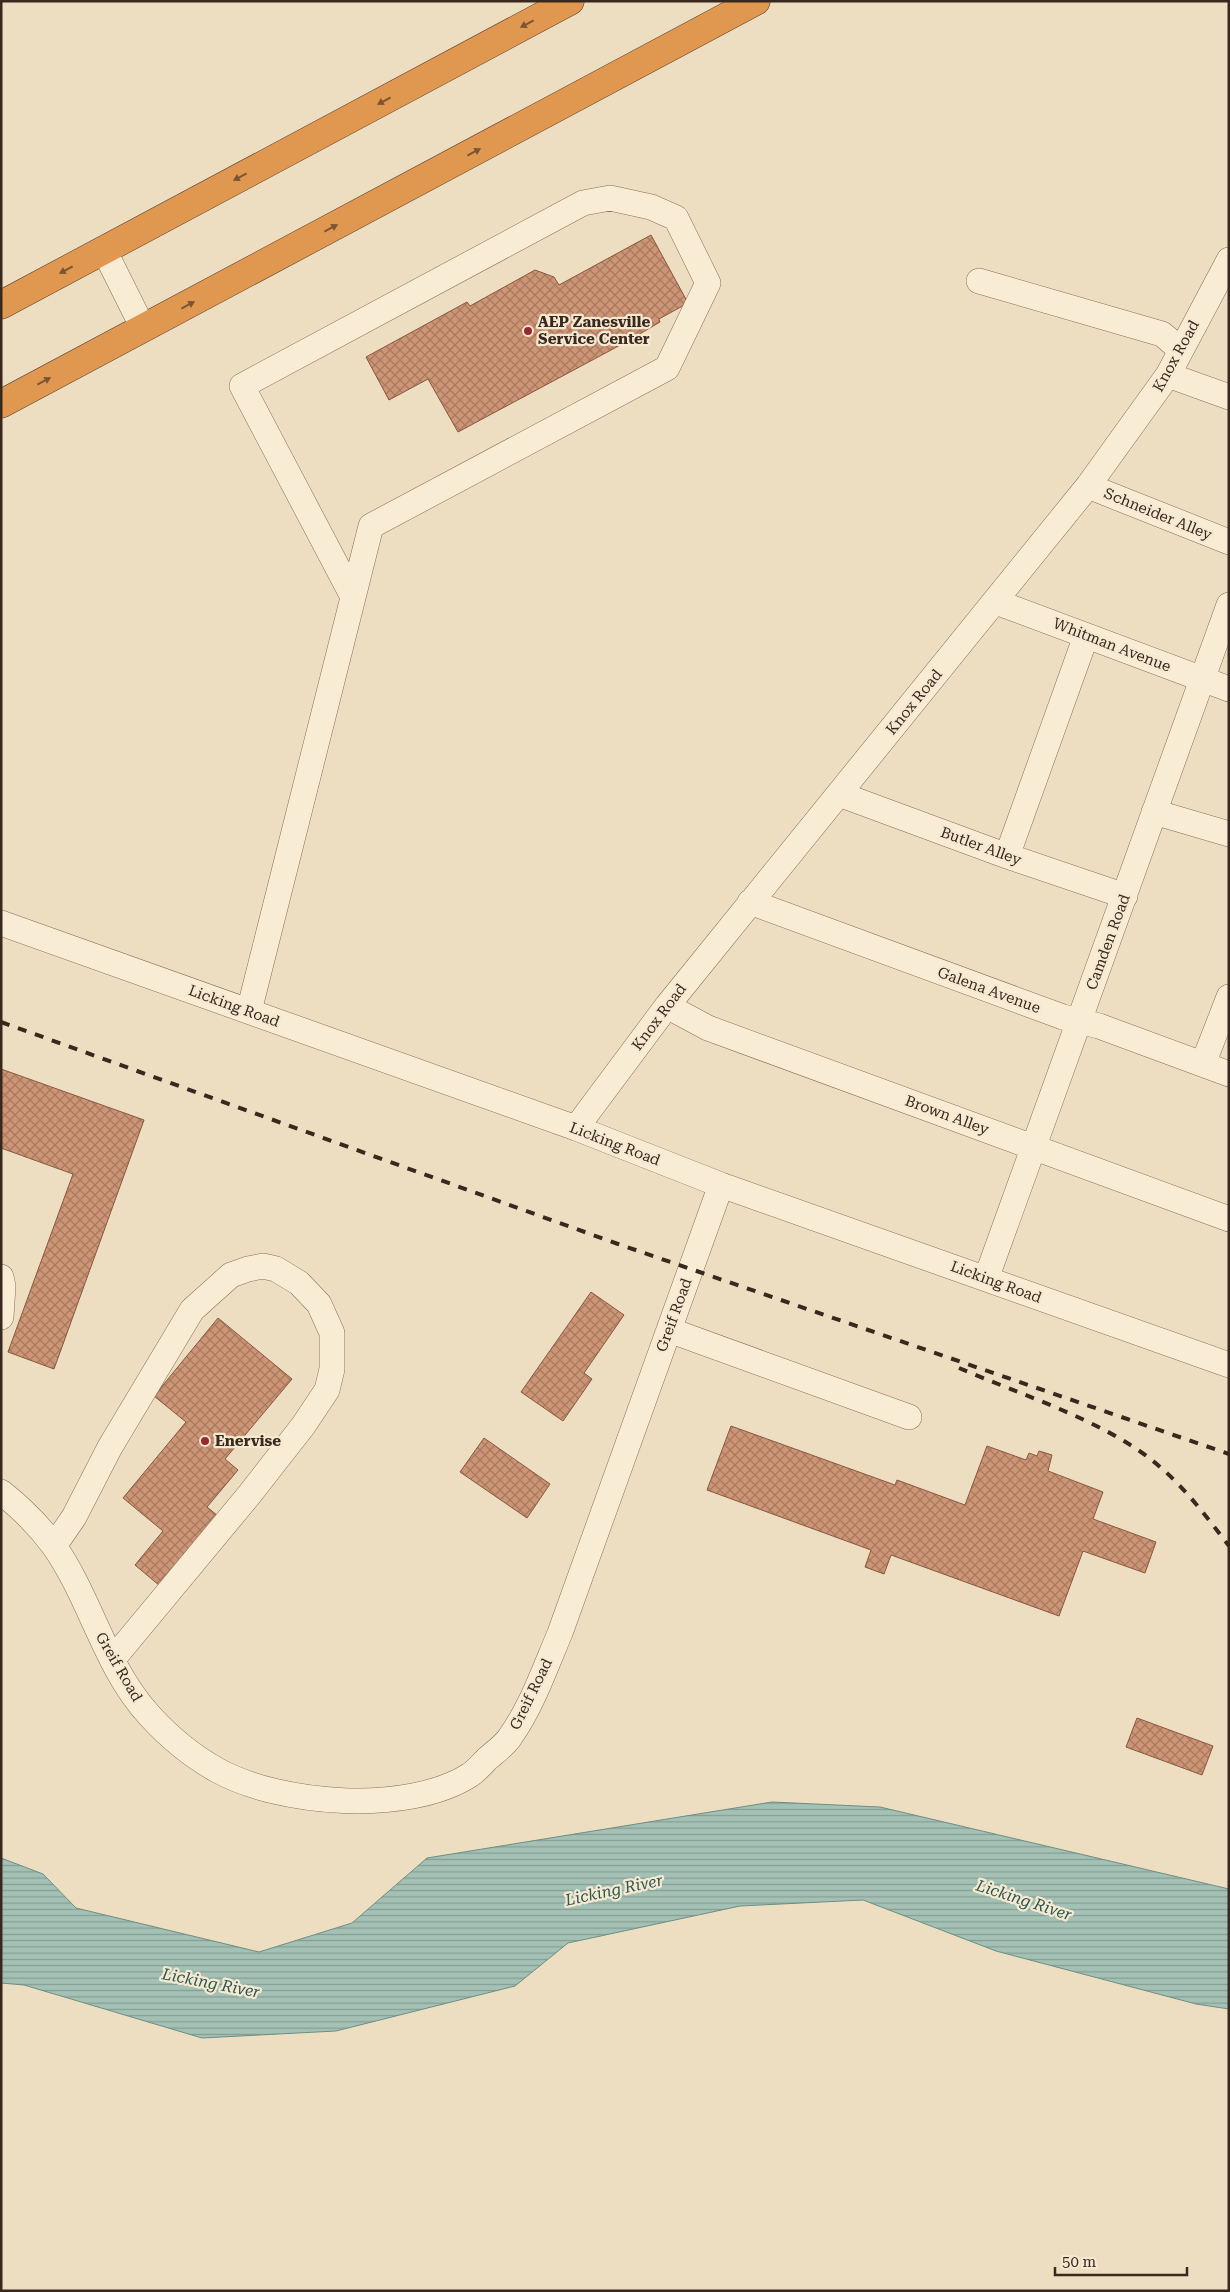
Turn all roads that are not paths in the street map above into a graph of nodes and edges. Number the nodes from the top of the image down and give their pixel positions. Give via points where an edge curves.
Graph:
1 (570, 1) edge
2 (756, 1) edge
3 (104, 250) junction
4 (1229, 260) edge
5 (978, 280) dead end
6 (1, 305) edge
7 (143, 328) junction
8 (1181, 350) junction
9 (1168, 375) junction
10 (1229, 397) edge
11 (1, 404) edge
12 (1088, 486) junction
13 (1229, 542) edge
14 (352, 595) junction
15 (996, 602) junction
16 (1229, 605) edge
17 (1086, 636) junction
18 (1202, 679) junction
19 (1229, 689) edge
20 (839, 794) junction
21 (1154, 812) junction
22 (1229, 834) edge
23 (1007, 856) junction
24 (1125, 896) junction
25 (750, 902) junction
26 (1, 922) edge
27 (1229, 997) edge
28 (667, 1006) junction
29 (249, 1011) junction
30 (1079, 1021) junction
31 (1203, 1064) junction
32 (1229, 1074) edge
33 (576, 1128) junction
34 (1034, 1147) junction
35 (721, 1185) junction
36 (1229, 1219) edge
37 (1, 1277) edge
38 (986, 1279) junction
39 (1, 1317) edge
40 (669, 1330) junction
41 (1229, 1365) edge
42 (909, 1417) dead end
43 (1, 1492) edge
44 (54, 1546) junction
45 (113, 1659) junction

1 -> 3 highway
7 -> 2 highway
3 -> 6 highway
3 - 7 street
4 - 8 street, Knox Road
5 - 8 street via 1162,334
11 -> 7 highway
8 - 9 street, Knox Road
9 - 10 street
9 - 12 street, Knox Road
12 - 13 street, Schneider Alley
12 - 15 street, Knox Road
14 - 14 street via 371,526 667,368 708,283 676,218 651,206 610,198 583,203 242,386
14 - 29 street
15 - 17 street, Whitman Avenue
15 - 20 street, Knox Road
16 - 18 street, Camden Road
17 - 18 street, Whitman Avenue
17 - 23 street
18 - 19 street, Whitman Avenue
18 - 21 street, Camden Road
20 - 23 street, Butler Alley
20 - 25 street, Knox Road
21 - 22 street
21 - 24 street, Camden Road
23 - 24 street, Butler Alley
24 - 30 street, Camden Road
25 - 28 street, Knox Road
25 - 30 street, Galena Avenue via 947,976
26 - 29 street, Licking Road
27 - 31 street
28 - 33 street, Knox Road
28 - 34 street, Brown Alley via 708,1028
29 - 33 street, Licking Road
30 - 31 street, Galena Avenue
30 - 34 street, Camden Road
31 - 32 street, Galena Avenue
33 - 35 street, Licking Road
34 - 36 street, Brown Alley
34 - 38 street, Camden Road
35 - 38 street, Licking Road
35 - 40 street, Greif Road
37 - 39 street via 4,1286
38 - 41 street, Licking Road
40 - 42 street
40 - 45 street, Greif Road via 560,1633 532,1697 509,1739 470,1775 436,1790 368,1801 312,1798 266,1790 218,1771 192,1754 149,1715
43 - 44 street, Greif Road
44 - 45 street, Greif Road
44 - 45 street via 74,1517 110,1447 192,1310 231,1275 262,1266 276,1269 299,1283 320,1304 332,1333 332,1369 327,1390 249,1495

